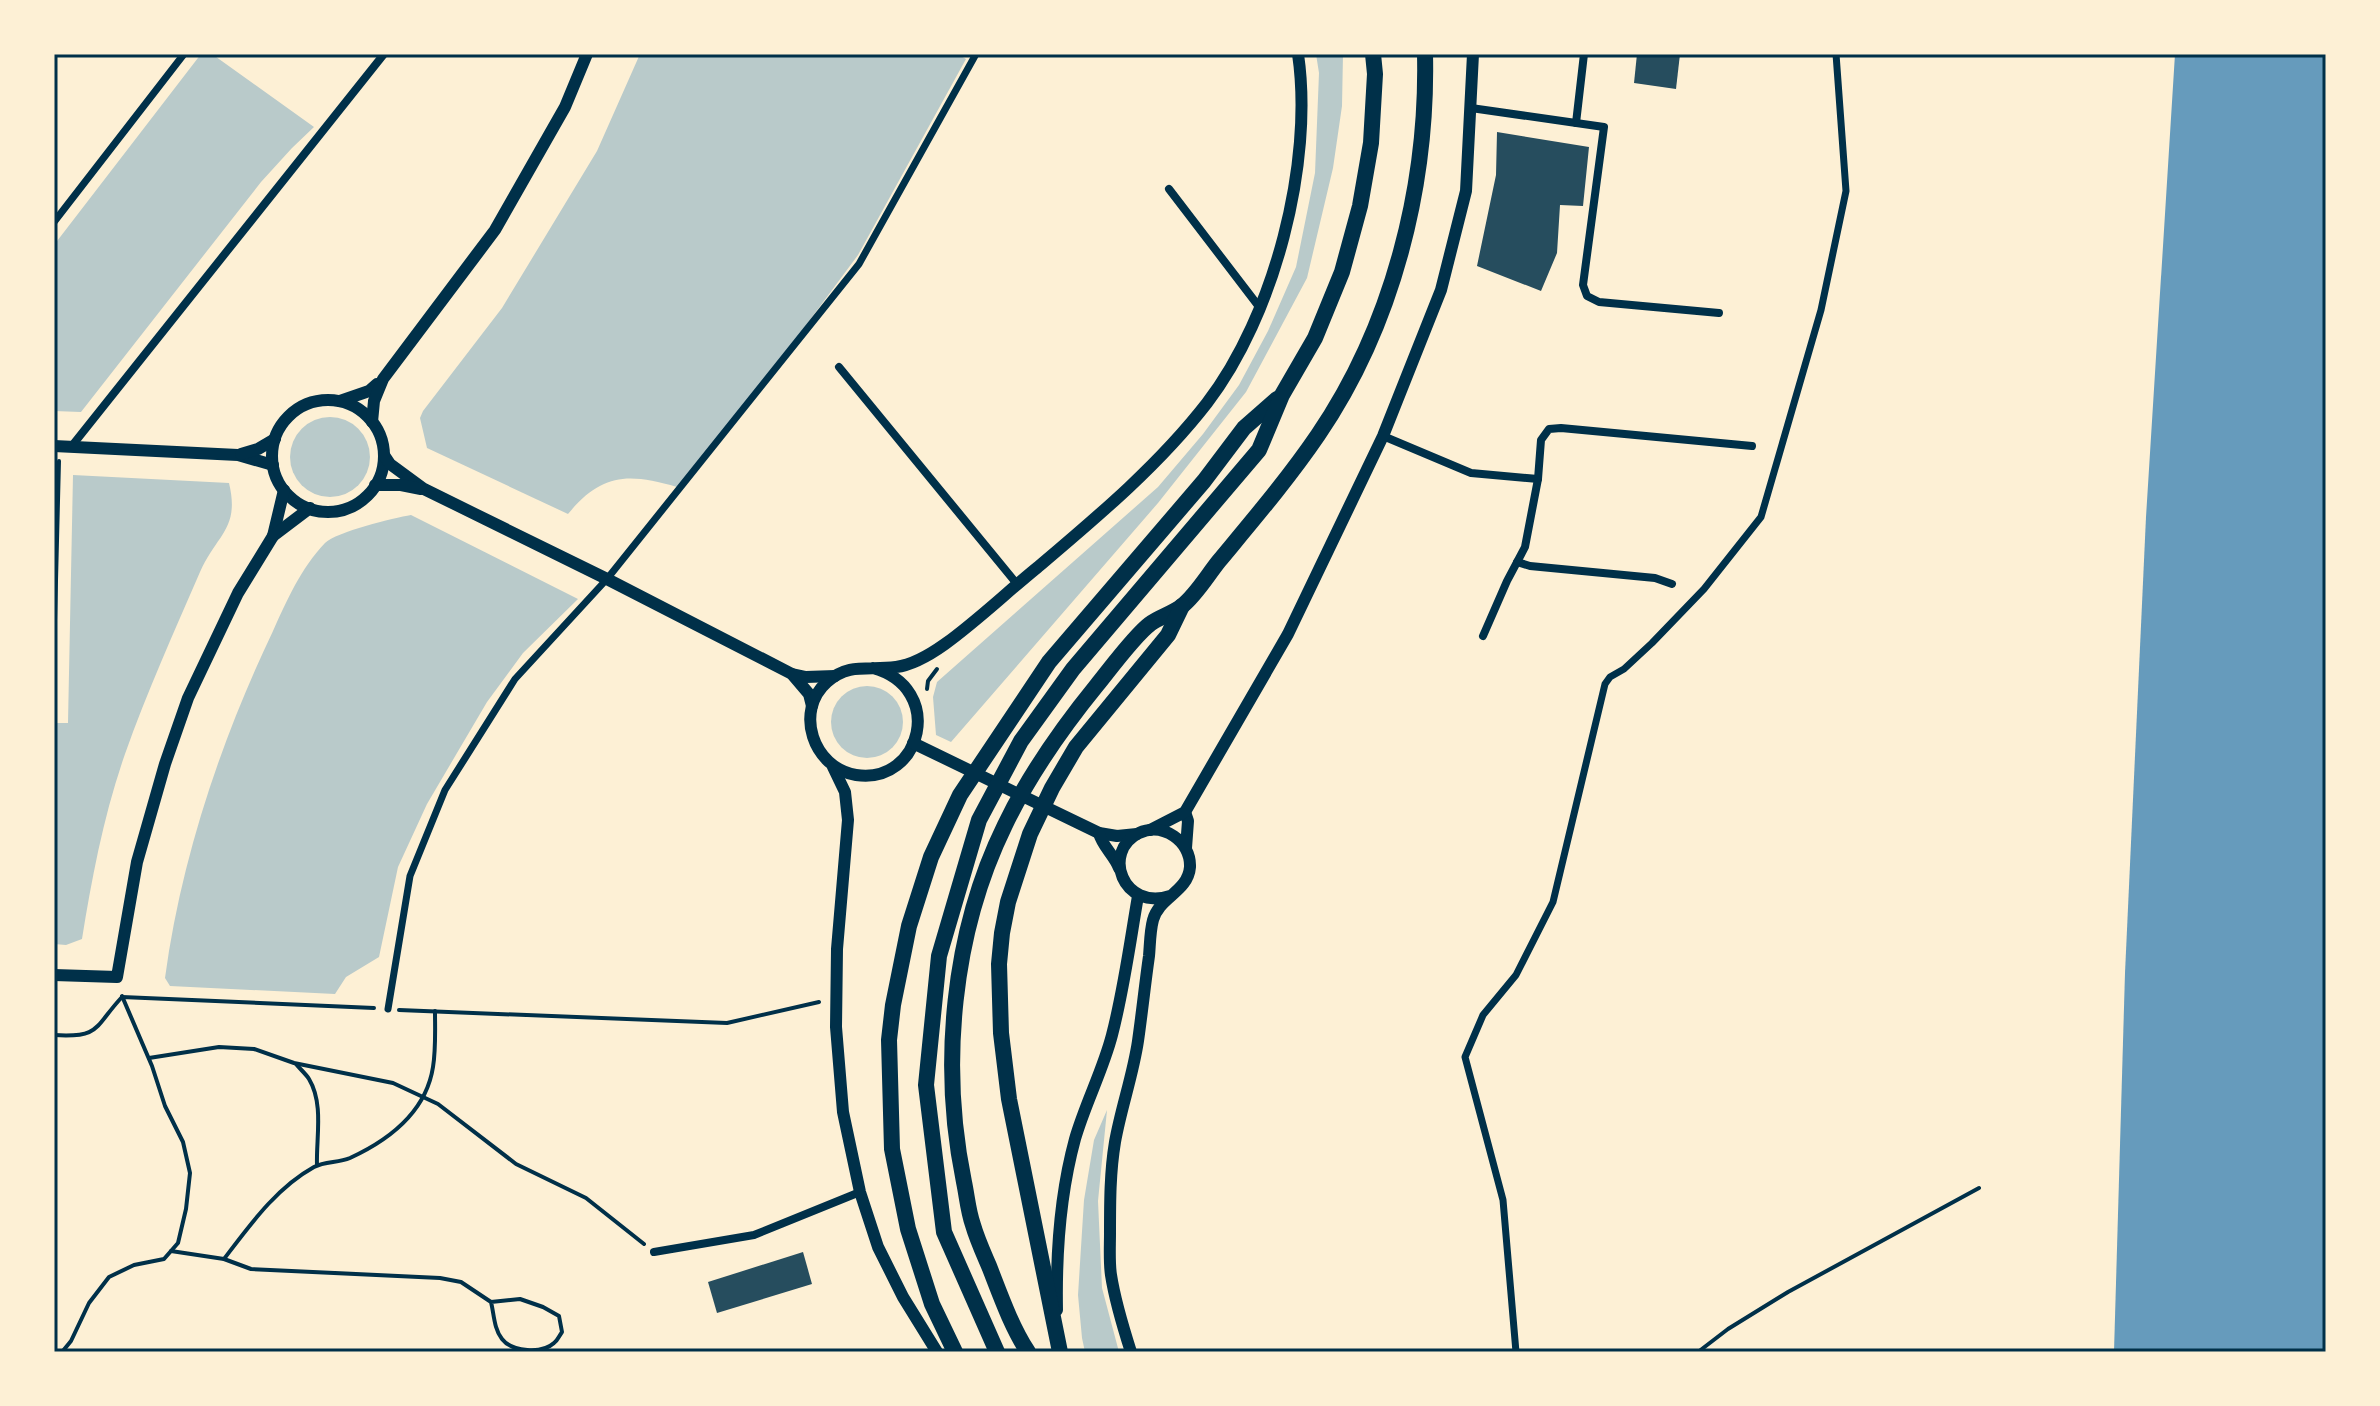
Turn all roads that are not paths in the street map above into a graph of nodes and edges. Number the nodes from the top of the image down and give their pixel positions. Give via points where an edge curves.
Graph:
1 (184, 54) edge
2 (384, 54) edge
3 (587, 54) edge
4 (976, 54) edge
5 (1298, 54) edge
6 (1373, 54) edge
7 (1425, 54) edge
8 (1473, 54) edge
9 (1584, 54) edge
10 (1836, 54) edge
11 (1471, 108) junction
12 (1576, 123) junction
13 (1169, 189) dead end
14 (54, 222) edge
15 (1260, 308) junction
16 (1719, 313) dead end
17 (839, 367) dead end
18 (383, 379) junction
19 (1282, 395) junction
20 (339, 401) junction
21 (372, 422) junction
22 (1383, 436) junction
23 (275, 439) junction
24 (62, 446) edge
25 (1752, 446) dead end
26 (238, 455) junction
27 (384, 455) junction
28 (273, 465) junction
29 (1538, 479) junction
30 (375, 485) junction
31 (424, 489) junction
32 (284, 490) junction
33 (310, 508) junction
34 (273, 536) junction
35 (1517, 562) junction
36 (607, 579) junction
37 (1017, 584) junction
38 (1672, 584) dead end
39 (1182, 606) junction
40 (1483, 636) dead end
41 (873, 668) junction
42 (792, 674) junction
43 (835, 676) junction
44 (812, 706) junction
45 (913, 743) junction
46 (832, 765) junction
47 (1185, 812) junction
48 (1094, 831) junction
49 (1145, 832) junction
50 (1186, 849) junction
51 (1120, 870) junction
52 (1138, 896) junction
53 (1170, 896) junction
54 (54, 975) edge
55 (388, 1009) road end
56 (860, 1192) junction
57 (654, 1252) road end
58 (1059, 1348) edge
59 (937, 1352) edge
60 (955, 1352) edge
61 (997, 1352) edge
62 (1028, 1352) edge
63 (1131, 1352) edge
64 (1516, 1352) edge

1 - 14 street
2 - 24 street
3 - 18 street via 565,107 495,230
4 - 36 street via 859,264
5 - 15 street via 1297,166 1282,245
6 - 19 highway via 1371,143 1360,206 1342,272 1315,338
7 - 39 highway via 1421,162 1403,248 1375,325 1319,433
8 - 11 street
9 - 12 street
10 - 64 street via 1846,191 1821,310 1761,517 1704,589 1605,684 1553,902 1516,975 1483,1015 1465,1057 1503,1200
11 - 12 street
11 - 22 street via 1466,191 1441,290
12 - 16 street via 1604,127 1583,285 1587,296
13 - 15 street
15 - 37 street via 1209,401 1176,441
17 - 37 street
18 - 20 street via 369,391
18 - 21 street
19 - 60 highway via 1244,428 1049,662 960,795 931,857 909,926 893,1005 892,1149 908,1229 932,1304
19 - 61 highway via 1259,450 1073,669 1021,741 979,820 970,850 939,956 926,1085 944,1232
20 - 21 street
20 - 23 street via 299,408 280,426
21 - 27 street
22 - 29 street via 1471,473
22 - 47 street via 1288,634
23 - 26 street
23 - 28 street
24 - 26 street
25 - 29 street via 1554,427 1541,440
26 - 28 street
27 - 30 street
27 - 31 street
28 - 32 street
29 - 35 street via 1529,532
30 - 31 street
30 - 33 street via 344,509
31 - 36 street
32 - 33 street
32 - 34 street
33 - 34 street
34 - 54 street via 238,593 188,698 137,862 117,977
35 - 38 street
35 - 40 street
36 - 42 street
36 - 55 street via 515,679 445,790 410,876
37 - 41 street via 920,659
39 - 58 highway via 1168,635 1076,747 1052,788 1030,834 1002,933 1001,1033 1009,1099
39 - 62 highway via 1148,625 1043,758 1004,826 961,958 952,1082 958,1153 972,1224
41 - 43 street
41 - 45 street via 897,678 913,697 918,724
42 - 43 street
42 - 44 street
43 - 44 street
44 - 46 street via 811,732
45 - 46 street via 903,759 881,773 855,775
45 - 48 street
46 - 56 street via 845,792 848,820 837,949 838,1066
47 - 49 street
47 - 50 street
48 - 49 street via 1117,836
48 - 51 street
49 - 50 street via 1171,834
49 - 51 street via 1124,848
50 - 53 street via 1190,871
51 - 52 street
52 - 53 street
52 - 58 street via 1112,1039 1075,1140 1064,1196 1056,1273
53 - 63 street via 1152,922 1138,1045 1110,1184 1111,1273
56 - 57 street via 754,1235
56 - 59 street via 878,1247

